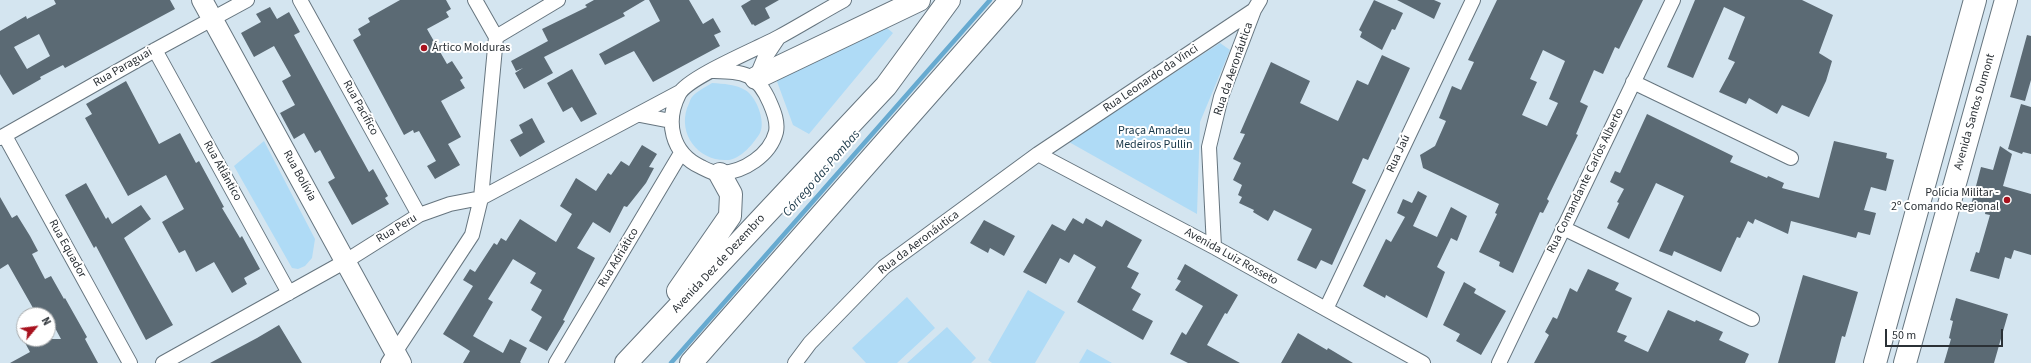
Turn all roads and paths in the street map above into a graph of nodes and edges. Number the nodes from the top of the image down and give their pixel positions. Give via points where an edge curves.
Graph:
1 (202, 0) edge
2 (247, 0) edge
3 (300, 0) edge
4 (474, 0) edge
5 (558, 0) edge
6 (844, 0) edge
7 (919, 0) edge
8 (949, 0) edge
9 (1011, 0) edge
10 (1473, 0) edge
11 (1672, 0) edge
12 (1975, 0) edge
13 (2006, 0) edge
14 (1257, 5) edge
15 (212, 20) junction
16 (496, 37) junction
17 (778, 38) junction
18 (155, 50) junction
19 (713, 70) junction
20 (756, 78) junction
21 (1633, 82) junction
22 (680, 92) junction
23 (640, 114) junction
24 (671, 121) junction
25 (2, 137) edge
26 (681, 152) junction
27 (1038, 154) junction
28 (1790, 158) dead end
29 (720, 174) junction
30 (481, 198) junction
31 (419, 215) junction
32 (1563, 228) junction
33 (1214, 246) junction
34 (346, 261) junction
35 (289, 293) junction
36 (1326, 309) junction
37 (1752, 319) dead end
38 (710, 340) junction
39 (395, 360) edge
40 (627, 362) edge
41 (130, 363) edge
42 (163, 363) edge
43 (556, 363) edge
44 (691, 363) edge
45 (702, 363) edge
46 (795, 363) edge
47 (1423, 363) edge
48 (1500, 363) edge
49 (1875, 363) edge
50 (1905, 363) edge

1 - 15 street, Rua Bolívia
2 - 15 street, Rua Paraguai
3 - 31 street, Rua Pacífico
4 - 16 street
5 - 16 street
6 - 17 street
7 - 20 main road
8 - 40 main road, Avenida Dez de Dezembro via 886,86
9 - 38 main road
10 - 36 street, Rua Jaú
11 - 21 street, Rua Comandante Carlos Alberto
12 - 49 main road
13 - 50 main road, Avenida Santos Dumont
14 - 27 street, Rua Leonardo da Vinci
14 - 33 street, Rua da Aeronáutica via 1221,97 1209,146
15 - 18 street, Rua Paraguai
15 - 34 street, Rua Bolívia
16 - 30 street
17 - 19 street
17 - 20 street via 764,59
18 - 25 street, Rua Paraguai
18 - 35 street, Rua Atlântico
19 - 20 street via 738,72
19 - 22 street via 695,79
20 - 29 street via 775,116 776,132 765,152 752,163
21 - 28 street
21 - 32 street, Rua Comandante Carlos Alberto
22 - 23 street, Rua Peru
22 - 24 street
23 - 24 street
23 - 30 street, Rua Peru
24 - 26 street via 674,140
25 - 41 street, Rua Equador
26 - 29 street via 695,164
26 - 43 street, Rua Adriático
27 - 33 street, Avenida Luiz Rosseto
27 - 46 street, Rua da Aeronáutica via 884,267 810,343
29 - 40 main road via 731,194 730,216
30 - 31 street, Rua Peru via 450,204
30 - 39 street via 472,235
31 - 34 street, Rua Peru
32 - 37 street
32 - 48 street, Rua Comandante Carlos Alberto
33 - 36 street, Avenida Luiz Rosseto
34 - 35 street, Rua Peru
34 - 39 street, Rua Bolívia
35 - 42 street, Rua Peru
36 - 47 street, Avenida Luiz Rosseto
38 - 44 main road
38 - 45 main road

